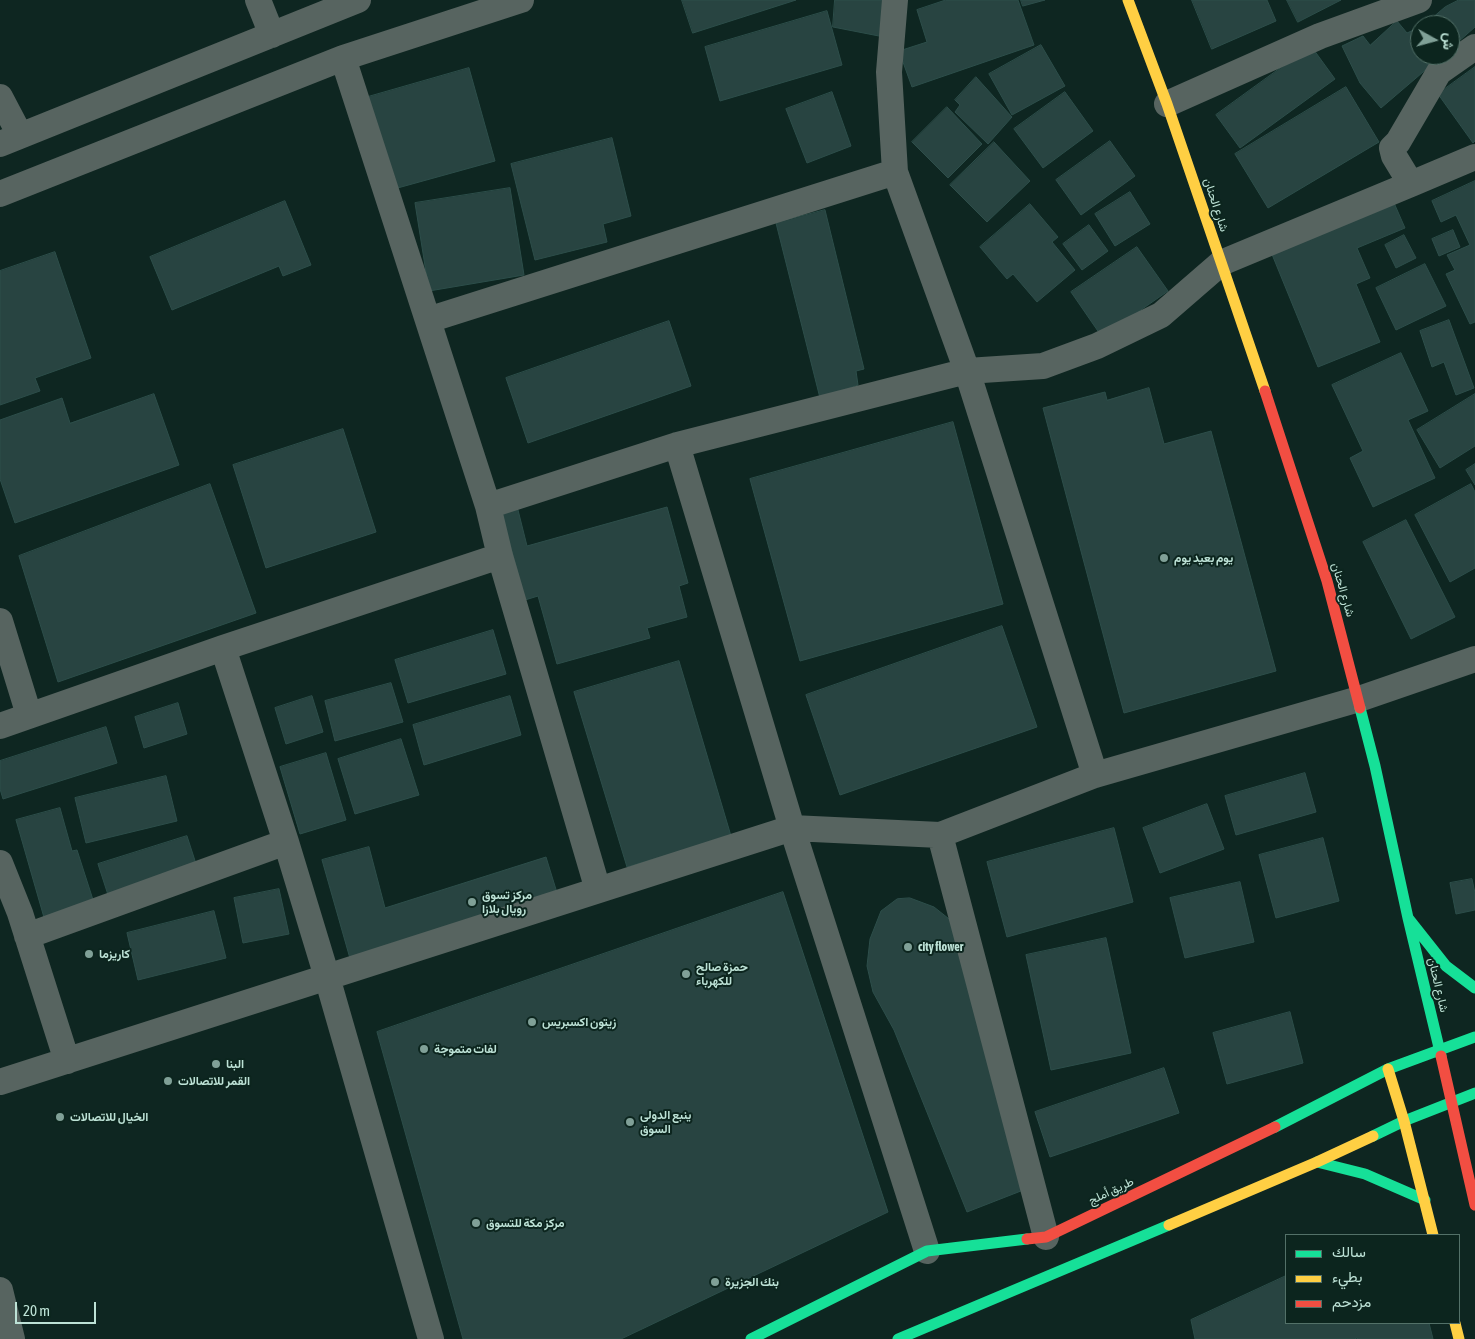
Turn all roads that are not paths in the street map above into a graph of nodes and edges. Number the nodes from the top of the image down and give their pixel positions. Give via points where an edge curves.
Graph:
1 (258, 0) edge
2 (358, 0) edge
3 (521, 0) edge
4 (895, 0) edge
5 (1128, 0) edge
6 (1419, 0) edge
7 (272, 34) junction
8 (1475, 47) edge
9 (343, 58) junction
10 (0, 97) edge
11 (1167, 104) junction
12 (10, 140) edge
13 (1475, 157) edge
14 (895, 172) junction
15 (1411, 184) junction
16 (0, 194) edge
17 (1220, 263) junction
18 (428, 320) junction
19 (967, 372) junction
20 (676, 445) junction
21 (488, 506) junction
22 (500, 556) junction
23 (0, 621) edge
24 (223, 648) junction
25 (1475, 659) edge
26 (1359, 699) junction
27 (28, 715) junction
28 (0, 726) edge
29 (1095, 775) junction
30 (792, 828) junction
31 (940, 834) junction
32 (286, 842) junction
33 (0, 864) edge
34 (598, 890) junction
35 (1408, 918) junction
36 (16, 923) edge
37 (327, 977) junction
38 (1475, 988) edge
39 (1475, 1037) edge
40 (1438, 1050) junction
41 (67, 1061) junction
42 (1388, 1069) junction
43 (0, 1082) edge
44 (1475, 1093) edge
45 (1452, 1101) junction
46 (1404, 1120) junction
47 (1318, 1162) junction
48 (1425, 1200) junction
49 (1475, 1205) edge
50 (1433, 1234) edge
51 (1046, 1237) junction
52 (927, 1251) junction
53 (0, 1290) edge
54 (1455, 1324) edge
55 (12, 1339) edge
56 (431, 1339) edge
57 (751, 1339) edge
58 (898, 1339) edge
59 (1458, 1339) edge

1 - 7 street
2 - 7 street
3 - 9 street
4 - 14 street via 889,72
5 - 11 main road, شارع الحنان
6 - 11 street via 1320,36
7 - 12 street
8 - 15 street via 1439,72 1392,148
9 - 16 street
9 - 18 street
10 - 12 street
11 - 17 main road, شارع الحنان
13 - 15 street
14 - 18 street
14 - 19 street
15 - 17 street
17 - 19 street via 1161,315 1097,346 1042,366
17 - 26 main road, شارع الحنان via 1278,425
18 - 21 street
19 - 20 street
19 - 29 street
20 - 21 street
20 - 30 street
21 - 22 street
22 - 24 street
22 - 34 street
23 - 27 street
24 - 27 street
24 - 32 street
25 - 26 street
26 - 29 street
26 - 35 main road, شارع الحنان
27 - 28 street
29 - 31 street
30 - 31 street
30 - 34 street
30 - 52 street
31 - 51 street
32 - 36 street
32 - 37 street
33 - 36 street
34 - 37 street
35 - 38 main road via 1442,962
35 - 40 main road, شارع الحنان
36 - 41 street
37 - 41 street
37 - 56 street
39 - 40 main road, طريق أملج
40 - 42 main road, طريق أملج
40 - 45 main road, شارع الحنان
41 - 43 street
42 - 46 main road
42 - 51 main road, طريق أملج via 1261,1135
44 - 45 main road
45 - 46 main road
45 - 49 main road, شارع الحنان
46 - 47 main road
46 - 48 main road
47 - 48 main road via 1364,1174
47 - 58 main road
48 - 50 main road
51 - 52 main road, طريق أملج
52 - 57 main road, طريق أملج
53 - 55 street
54 - 59 main road

